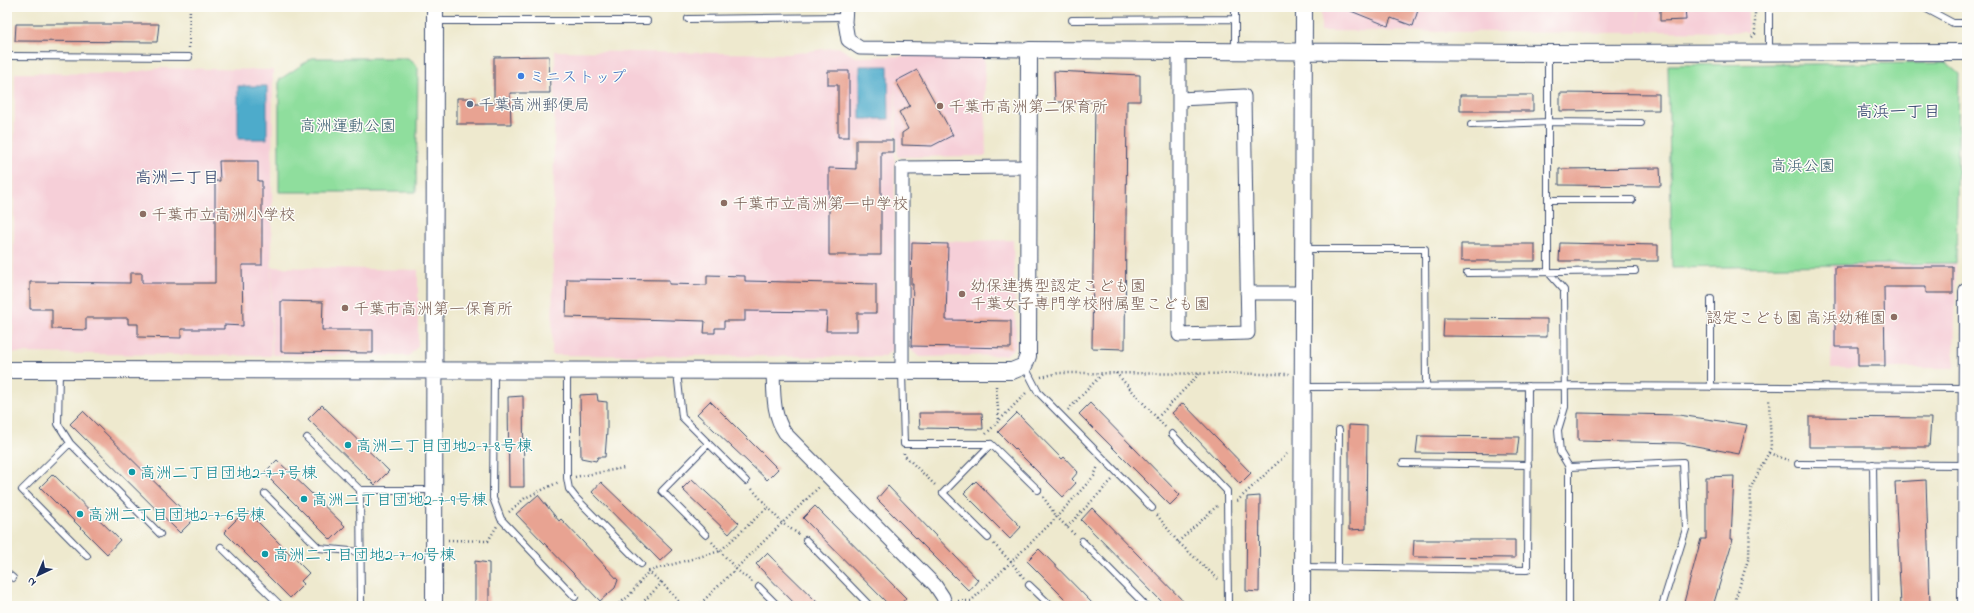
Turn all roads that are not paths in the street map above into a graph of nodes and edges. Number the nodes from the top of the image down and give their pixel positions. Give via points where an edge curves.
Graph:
1 (1235, 7) edge
2 (1304, 7) edge
3 (1769, 7) edge
4 (1923, 7) edge
5 (845, 12) edge
6 (435, 14) edge
7 (688, 19) dead end
8 (1235, 19) junction
9 (1072, 20) dead end
10 (647, 21) dead end
11 (1967, 23) edge
12 (1029, 50) junction
13 (1179, 50) junction
14 (1235, 50) junction
15 (1304, 51) junction
16 (1769, 52) junction
17 (1967, 52) edge
18 (1548, 53) junction
19 (7, 56) edge
20 (189, 56) road end
21 (1179, 99) junction
22 (1548, 122) junction
23 (1641, 122) dead end
24 (1471, 125) dead end
25 (1029, 167) junction
26 (1548, 200) junction
27 (1632, 200) dead end
28 (1304, 249) junction
29 (1635, 271) dead end
30 (1548, 272) junction
31 (1467, 273) dead end
32 (1967, 291) edge
33 (1247, 293) junction
34 (1304, 293) junction
35 (1710, 299) dead end
36 (7, 370) edge
37 (59, 370) junction
38 (435, 370) junction
39 (494, 370) junction
40 (567, 370) junction
41 (677, 371) junction
42 (774, 371) junction
43 (902, 371) junction
44 (1030, 377) junction
45 (1304, 380) junction
46 (1528, 386) junction
47 (1565, 386) junction
48 (1426, 387) junction
49 (1711, 387) junction
50 (1966, 388) edge
51 (1339, 430) dead end
52 (1172, 434) road end
53 (308, 438) dead end
54 (70, 443) junction
55 (708, 444) junction
56 (991, 444) junction
57 (1402, 463) dead end
58 (1798, 464) road end
59 (1873, 464) junction
60 (1966, 464) edge
61 (1528, 465) junction
62 (1570, 467) junction
63 (746, 481) road end
64 (360, 490) junction
65 (435, 490) junction
66 (1038, 490) road end
67 (265, 494) dead end
68 (1152, 508) road end
69 (1967, 512) edge
70 (160, 534) dead end
71 (706, 535) road end
72 (988, 538) road end
73 (806, 540) road end
74 (1082, 542) road end
75 (221, 547) dead end
76 (361, 552) junction
77 (87, 556) dead end
78 (641, 564) road end
79 (1338, 566) junction
80 (1302, 567) junction
81 (7, 573) edge
82 (12, 578) dead end
83 (1029, 586) road end
84 (759, 587) road end
85 (575, 597) dead end
86 (945, 604) edge
87 (281, 606) edge
88 (361, 606) edge
89 (434, 606) edge
90 (778, 606) edge
91 (870, 606) edge
92 (1050, 606) edge
93 (1146, 606) edge
94 (1228, 606) edge
95 (1302, 606) edge
96 (1569, 606) edge
97 (1662, 606) edge
98 (1875, 606) edge
99 (1966, 606) edge

1 - 8 lane
2 - 15 street
3 - 16 lane
4 - 11 lane via 1953,23
5 - 7 lane
5 - 12 street via 848,40 860,48
6 - 10 lane
6 - 38 street
8 - 9 lane
8 - 14 lane
12 - 13 street
12 - 25 street
13 - 14 street
13 - 21 street
14 - 15 street
15 - 18 street
15 - 28 street
16 - 17 street
16 - 18 street
18 - 22 lane
19 - 20 lane
21 - 33 street via 1244,96
21 - 33 street via 1179,335 1248,333
22 - 23 lane
22 - 24 lane
22 - 26 lane
25 - 43 street via 902,168
25 - 44 street
26 - 27 lane
26 - 30 lane
28 - 34 street
28 - 48 lane via 1425,249
29 - 30 lane
30 - 31 lane
30 - 47 lane via 1564,290
32 - 50 street
33 - 34 street
34 - 45 street
35 - 49 lane
36 - 37 street
37 - 38 street
37 - 54 lane via 58,424
38 - 39 street
38 - 65 street
39 - 40 street
39 - 85 lane via 493,498 501,519
40 - 41 street
40 - 78 lane via 566,478 569,489
41 - 42 street
41 - 55 lane via 682,417
42 - 43 street
42 - 86 street via 774,410 785,433 934,586
43 - 44 street via 1012,371
43 - 56 lane via 904,444
44 - 68 lane via 1062,416
45 - 48 lane
45 - 80 street
46 - 47 lane
46 - 48 lane
46 - 61 lane
47 - 49 lane
47 - 62 lane via 1565,407 1558,430 1560,452
49 - 50 lane
50 - 60 street
51 - 79 lane
52 - 94 lane via 1227,491
53 - 64 lane
54 - 70 lane
54 - 77 lane via 22,490
55 - 63 lane
55 - 71 lane via 662,491
56 - 66 lane
56 - 72 lane via 943,493
57 - 61 lane
58 - 59 lane
59 - 60 lane
59 - 98 lane
60 - 69 street
61 - 79 lane via 1527,570
62 - 96 lane
62 - 97 lane via 1683,462 1686,529
64 - 65 lane
64 - 76 lane
65 - 89 street
67 - 76 lane via 319,548
69 - 99 street
73 - 91 lane
74 - 93 lane
75 - 87 lane
76 - 88 lane
79 - 80 lane
80 - 95 street
81 - 82 lane
83 - 92 lane
84 - 90 lane

